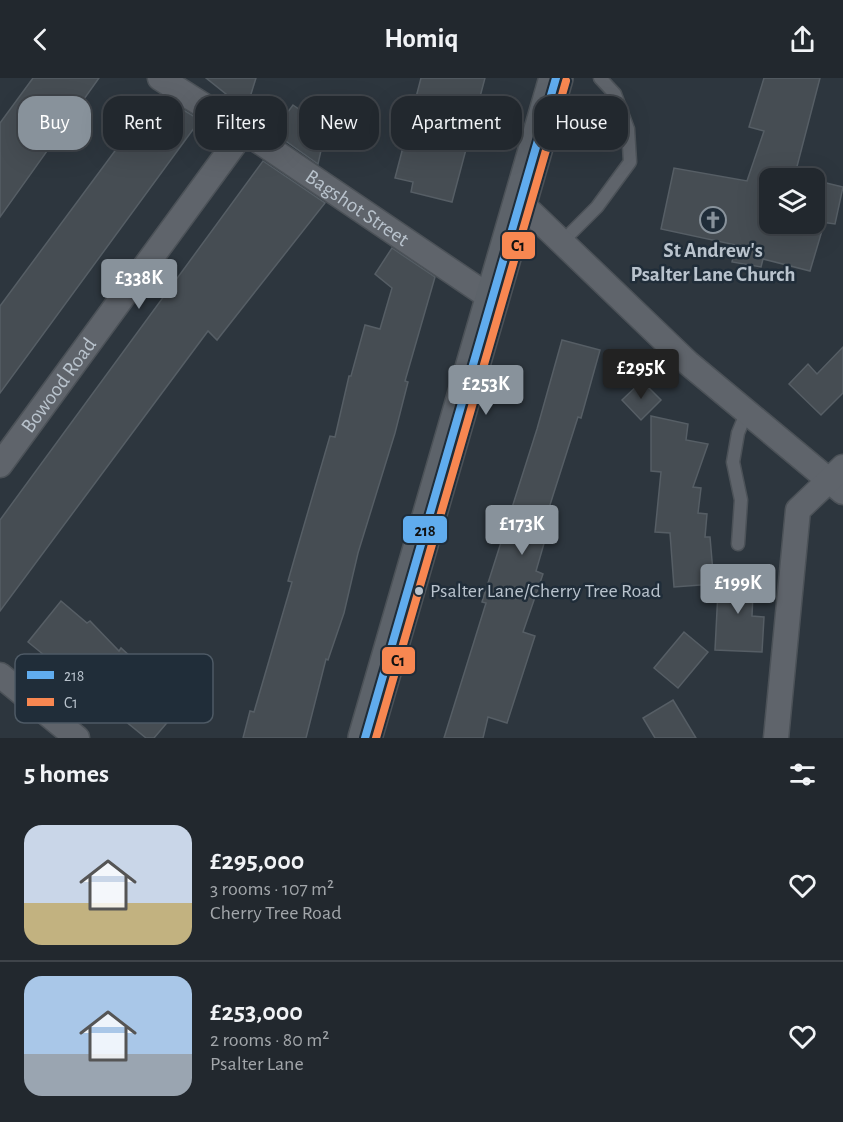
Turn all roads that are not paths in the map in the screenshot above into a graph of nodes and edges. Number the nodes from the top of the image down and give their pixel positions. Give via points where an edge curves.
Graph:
1 (556, 78) edge
2 (600, 78) edge
3 (168, 80) edge
4 (195, 98) edge
5 (230, 150) edge
6 (272, 150) edge
7 (519, 201) junction
8 (561, 243) junction
9 (491, 298) junction
10 (747, 411) junction
11 (0, 465) edge
12 (839, 479) edge
13 (738, 544) dead end
14 (0, 675) edge
15 (15, 687) edge
16 (59, 723) edge
17 (77, 738) edge
18 (365, 738) edge
19 (776, 738) edge

1 - 7 street
2 - 8 lane via 615,94 628,129 630,162 597,207
3 - 4 street, Bagshot Street
5 - 11 street, Bowood Road
6 - 9 street, Bagshot Street
7 - 8 street
7 - 9 street
8 - 10 street via 688,363
9 - 18 street
10 - 12 street
10 - 13 lane via 733,462 741,500
12 - 19 street via 798,510
14 - 15 street
16 - 17 street

